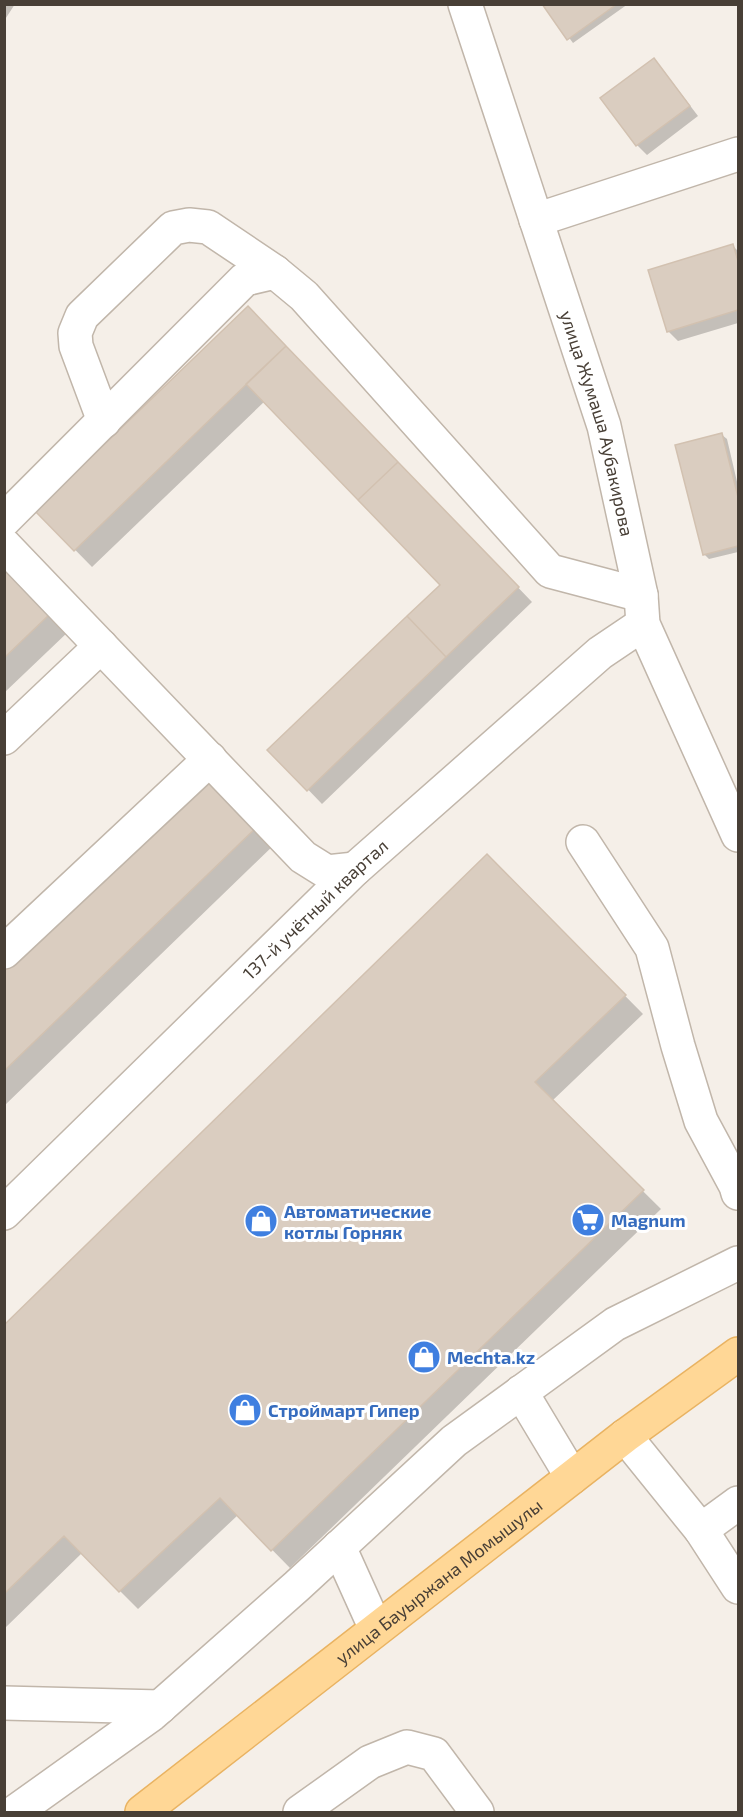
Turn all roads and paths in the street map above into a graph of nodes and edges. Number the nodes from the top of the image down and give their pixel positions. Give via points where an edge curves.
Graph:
1 (465, 4) edge
2 (738, 154) edge
3 (536, 220) junction
4 (275, 272) junction
5 (104, 421) junction
6 (4, 520) edge
7 (4, 545) edge
8 (642, 609) junction
9 (101, 646) junction
10 (4, 738) edge
11 (210, 759) junction
12 (738, 835) edge
13 (583, 842) dead end
14 (355, 869) junction
15 (4, 952) edge
16 (738, 1193) edge
17 (4, 1213) edge
18 (738, 1263) edge
19 (738, 1354) edge
20 (521, 1392) junction
21 (625, 1436) junction
22 (572, 1477) junction
23 (738, 1503) edge
24 (701, 1530) junction
25 (339, 1547) junction
26 (738, 1587) edge
27 (376, 1629) junction
28 (4, 1703) edge
29 (160, 1707) junction
30 (15, 1812) edge
31 (142, 1812) edge
32 (300, 1812) edge
33 (477, 1812) edge

1 - 3 street, улица Жумаша Аубакирова
2 - 3 street
3 - 8 street, улица Жумаша Аубакирова via 604,426
4 - 5 street via 245,279
4 - 5 street via 208,227 173,228 82,316 75,333 76,346
4 - 8 street via 304,296 550,571
5 - 6 street
7 - 9 street
8 - 12 street, улица Жумаша Аубакирова
8 - 14 street, 137-й учётный квартал via 600,653
9 - 10 street
9 - 11 street
11 - 14 street via 303,857 327,872
11 - 15 street
13 - 16 street via 652,948 701,1121
14 - 17 street, 137-й учётный квартал
18 - 20 street via 615,1324
19 - 21 main road, улица Бауыржана Момышулы
20 - 22 street
20 - 25 street via 454,1441
21 - 22 main road, улица Бауыржана Момышулы
21 - 24 street
22 - 27 main road, улица Бауыржана Момышулы
23 - 24 street
24 - 26 street
25 - 27 street
25 - 29 street
27 - 31 main road, улица Бауыржана Момышулы
28 - 29 street
29 - 30 street
32 - 33 street via 370,1762 407,1747 434,1754

